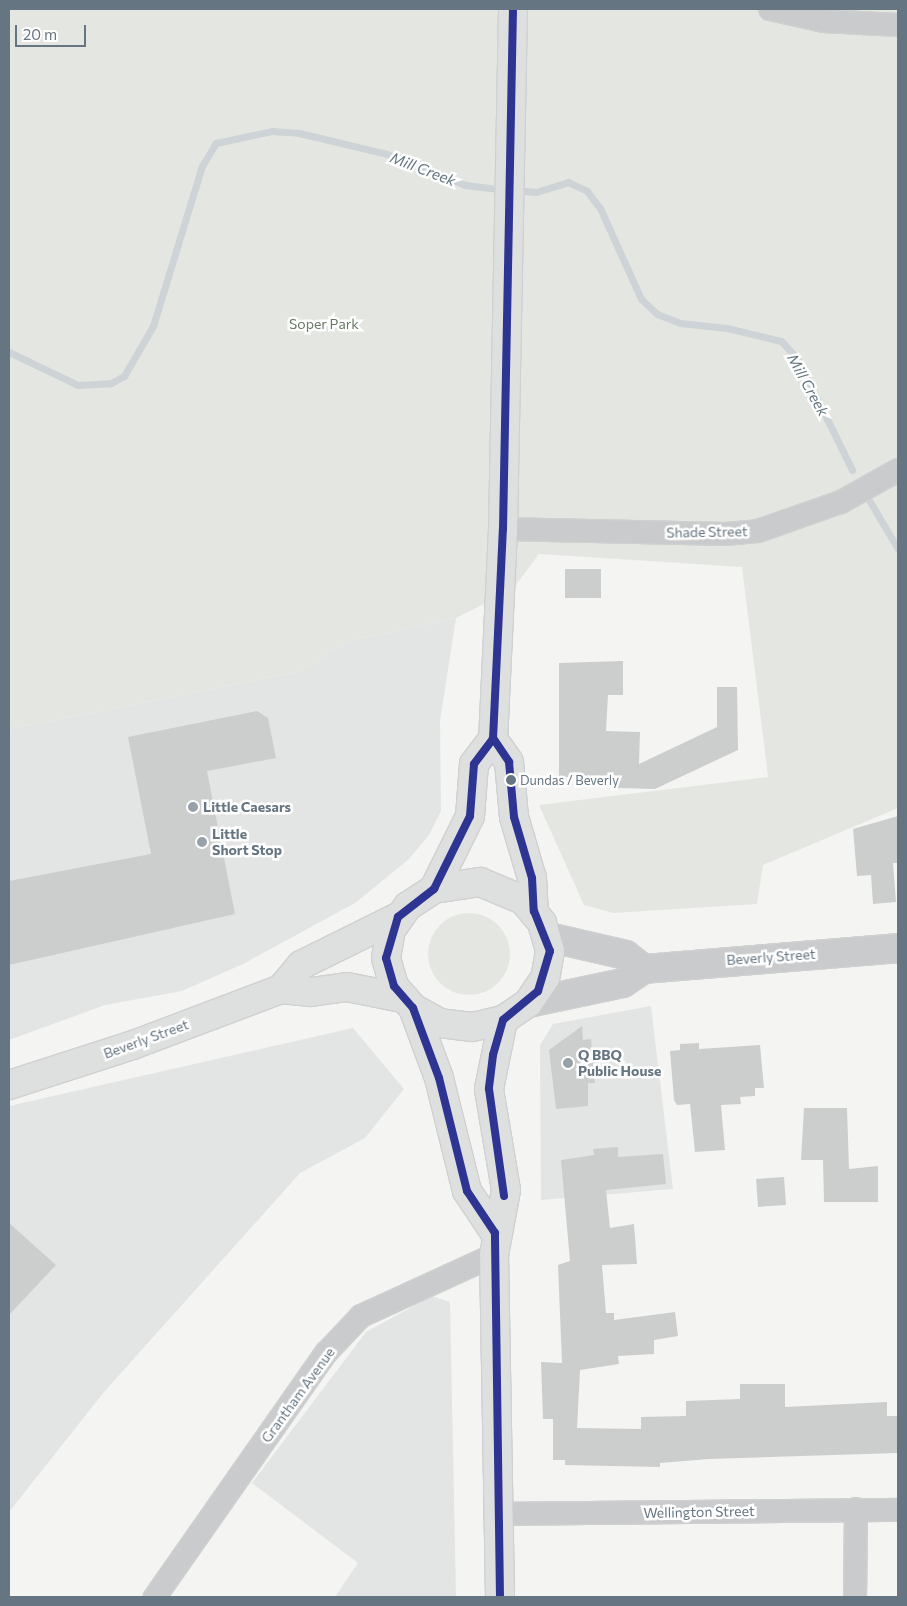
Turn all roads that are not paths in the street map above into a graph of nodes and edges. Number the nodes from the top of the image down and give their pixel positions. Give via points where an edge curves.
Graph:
1 (513, 9) edge
2 (770, 9) edge
3 (898, 25) edge
4 (898, 470) edge
5 (503, 529) junction
6 (493, 739) junction
7 (434, 889) junction
8 (534, 911) junction
9 (398, 917) junction
10 (548, 936) junction
11 (898, 948) edge
12 (644, 969) junction
13 (281, 989) junction
14 (407, 1003) junction
15 (528, 1003) junction
16 (503, 1020) junction
17 (9, 1085) edge
18 (494, 1244) junction
19 (856, 1509) junction
20 (898, 1510) edge
21 (500, 1514) junction
22 (154, 1597) edge
23 (500, 1597) edge
24 (855, 1597) edge

1 - 5 main road
2 - 3 street via 824,21
4 - 5 street, Shade Street via 841,502 758,531
5 - 6 main road
6 - 7 main road via 474,764 470,816
6 - 8 main road via 509,762 514,817 532,878
7 - 8 main road via 464,882 488,884 510,892
7 - 9 main road
8 - 10 main road
9 - 13 main road, Beverly Street via 301,965
9 - 14 main road via 386,958
10 - 12 street via 626,956
10 - 15 main road via 545,978
11 - 12 street, Beverly Street
12 - 15 street, Beverly Street via 623,983
13 - 14 main road, Beverly Street via 310,992 347,987
13 - 17 main road, Beverly Street via 133,1045
14 - 16 main road via 456,1026
14 - 18 main road via 439,1078 466,1191
15 - 16 main road
16 - 18 main road via 489,1089 506,1190
18 - 21 main road
18 - 22 street, Grantham Avenue via 361,1316 326,1353
19 - 20 street, Wellington Street
19 - 21 street, Wellington Street
19 - 24 street
21 - 23 main road

